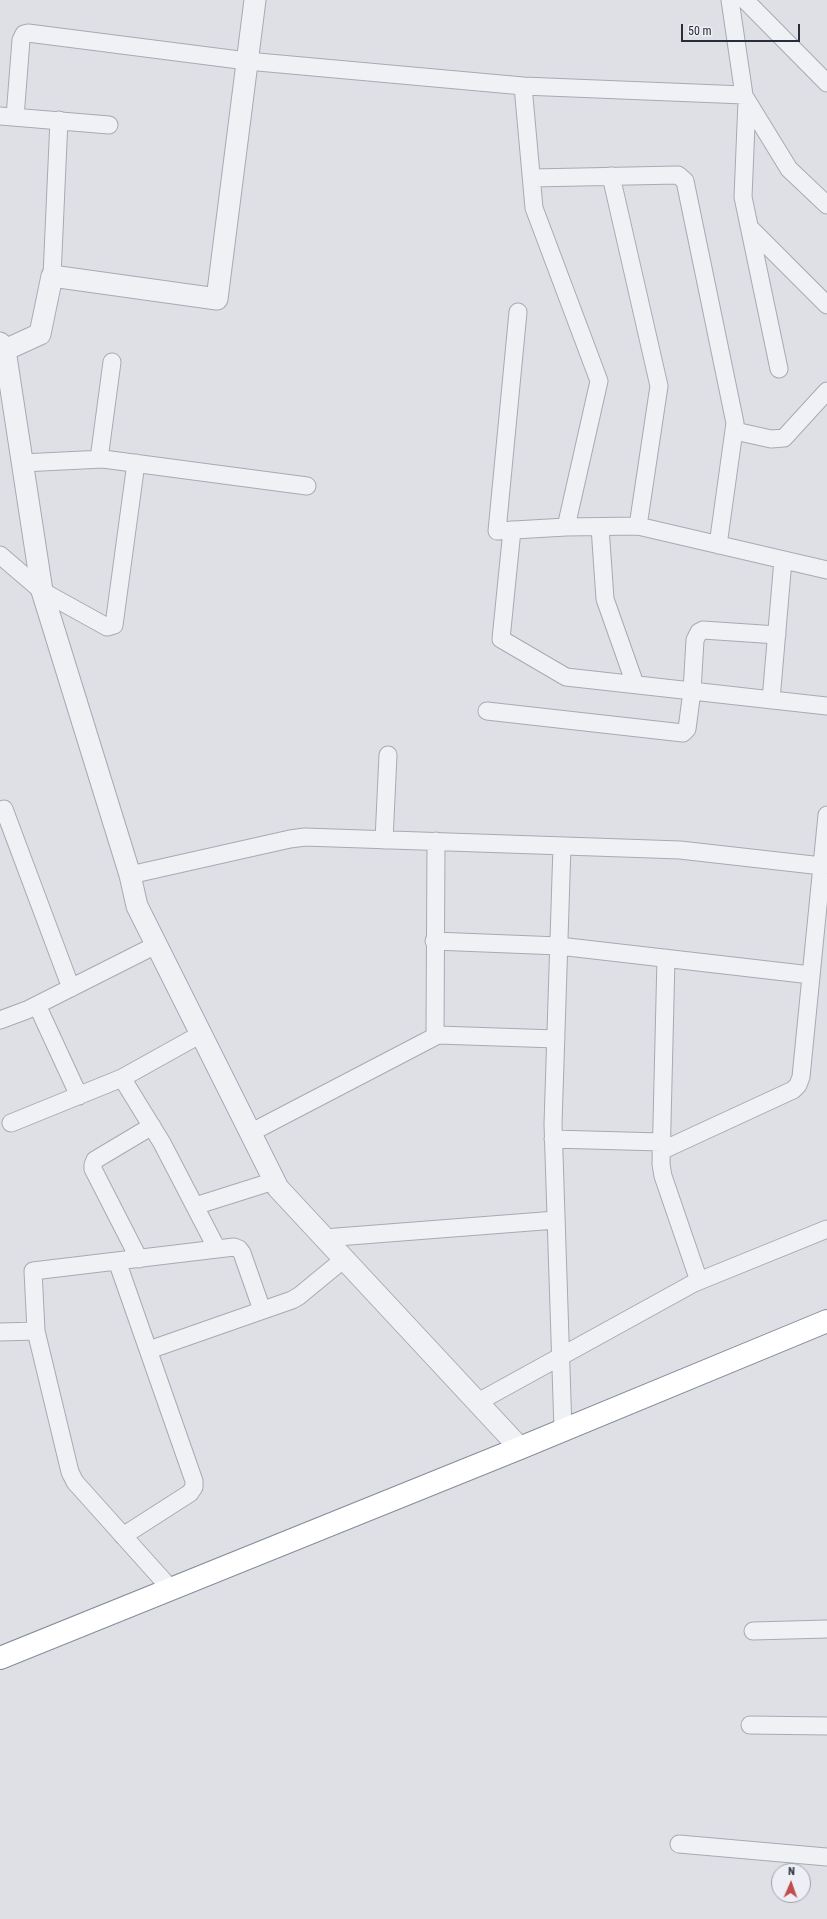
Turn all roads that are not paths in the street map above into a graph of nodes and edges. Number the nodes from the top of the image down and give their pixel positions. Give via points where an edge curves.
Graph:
1 (255, 0) edge
2 (730, 0) edge
3 (745, 0) edge
4 (247, 61) junction
5 (827, 84) edge
6 (523, 86) junction
7 (745, 98) junction
8 (8, 116) edge
9 (59, 120) junction
10 (109, 124) dead end
11 (611, 176) junction
12 (532, 178) junction
13 (827, 205) edge
14 (750, 228) junction
15 (52, 276) junction
16 (827, 305) edge
17 (518, 312) dead end
18 (2, 346) edge
19 (112, 362) dead end
20 (779, 369) dead end
21 (827, 391) edge
22 (735, 431) junction
23 (99, 459) junction
24 (22, 463) junction
25 (136, 463) junction
26 (306, 486) dead end
27 (638, 526) junction
28 (566, 527) junction
29 (600, 527) junction
30 (512, 530) junction
31 (718, 545) junction
32 (0, 555) edge
33 (784, 560) junction
34 (827, 570) edge
35 (42, 591) junction
36 (777, 635) junction
37 (635, 684) junction
38 (692, 691) junction
39 (771, 700) junction
40 (827, 706) edge
41 (487, 711) dead end
42 (388, 755) dead end
43 (4, 809) dead end
44 (827, 815) edge
45 (384, 840) junction
46 (436, 841) junction
47 (562, 846) junction
48 (822, 866) junction
49 (130, 875) junction
50 (434, 941) junction
51 (156, 945) junction
52 (559, 946) junction
53 (666, 958) junction
54 (811, 975) junction
55 (71, 988) junction
56 (37, 1005) junction
57 (0, 1020) edge
58 (201, 1034) junction
59 (435, 1036) junction
60 (556, 1039) junction
61 (122, 1078) junction
62 (79, 1096) junction
63 (11, 1123) dead end
64 (152, 1126) junction
65 (250, 1133) junction
66 (553, 1139) junction
67 (661, 1146) junction
68 (274, 1181) junction
69 (195, 1206) junction
70 (556, 1220) junction
71 (827, 1229) edge
72 (324, 1238) junction
73 (217, 1250) junction
74 (139, 1259) junction
75 (344, 1259) junction
76 (117, 1261) junction
77 (699, 1281) junction
78 (262, 1310) junction
79 (825, 1326) edge
80 (36, 1331) junction
81 (0, 1332) edge
82 (149, 1350) junction
83 (561, 1358) junction
84 (478, 1402) junction
85 (564, 1430) junction
86 (520, 1448) junction
87 (123, 1536) junction
88 (170, 1588) junction
89 (827, 1629) edge
90 (753, 1631) dead end
91 (0, 1658) edge
92 (750, 1726) dead end
93 (827, 1726) edge
94 (679, 1844) dead end
95 (827, 1857) edge

1 - 4 street
2 - 7 street
3 - 5 street
4 - 6 street
4 - 8 street via 28,33 24,34 21,40
4 - 15 street via 217,299
6 - 7 street
6 - 12 street
7 - 13 street via 789,169
7 - 14 street via 743,188
8 - 9 street
9 - 10 street
9 - 15 street
11 - 12 street
11 - 22 street via 678,175 685,181
11 - 27 street via 658,386
12 - 28 street via 534,208 599,381
14 - 16 street
14 - 20 street
15 - 18 street via 40,334
17 - 30 street via 497,531
18 - 24 street
19 - 23 street
21 - 22 street via 784,438 771,439
22 - 31 street
23 - 24 street
23 - 25 street
24 - 35 street
25 - 26 street
25 - 35 street via 114,625 107,627
27 - 29 street
27 - 31 street
28 - 29 street
28 - 30 street
29 - 37 street via 605,599
30 - 37 street via 502,639 566,677
31 - 33 street
32 - 35 street
33 - 34 street
33 - 36 street
35 - 49 street
36 - 38 street via 703,630 699,632 695,640
36 - 39 street
37 - 38 street
38 - 39 street
38 - 41 street via 687,729 683,733
39 - 40 street
42 - 45 street
43 - 55 street
44 - 48 street
45 - 46 street
45 - 49 street via 298,837
46 - 47 street
46 - 50 street
47 - 48 street via 690,850
47 - 52 street
48 - 54 street
49 - 51 street via 138,906
50 - 52 street
50 - 59 street
51 - 55 street
51 - 58 street
52 - 53 street
52 - 60 street
53 - 54 street
53 - 67 street
54 - 67 street via 801,1077 798,1085 793,1090
55 - 56 street
56 - 57 street
56 - 62 street
58 - 61 street
58 - 65 street
59 - 60 street via 443,1034
59 - 65 street
60 - 66 street
61 - 62 street
61 - 64 street
62 - 63 street
64 - 69 street
64 - 74 street via 95,1160 93,1164 93,1169
65 - 68 street
66 - 67 street
66 - 70 street
67 - 77 street via 663,1176
68 - 69 street
68 - 72 street
69 - 73 street
70 - 72 street
70 - 83 street
71 - 77 street
72 - 75 street
73 - 74 street
73 - 78 street via 234,1247 239,1249
74 - 76 street
75 - 78 street via 299,1296
75 - 84 street
76 - 80 street via 33,1271
76 - 82 street
77 - 83 street
78 - 82 street
79 - 85 highway
80 - 81 street
80 - 87 street via 70,1472 75,1482
82 - 87 street via 193,1475 194,1487 190,1493
83 - 84 street
83 - 85 street
84 - 86 street
85 - 86 highway
86 - 88 highway
87 - 88 street
88 - 91 highway
89 - 90 street
92 - 93 street
94 - 95 street

